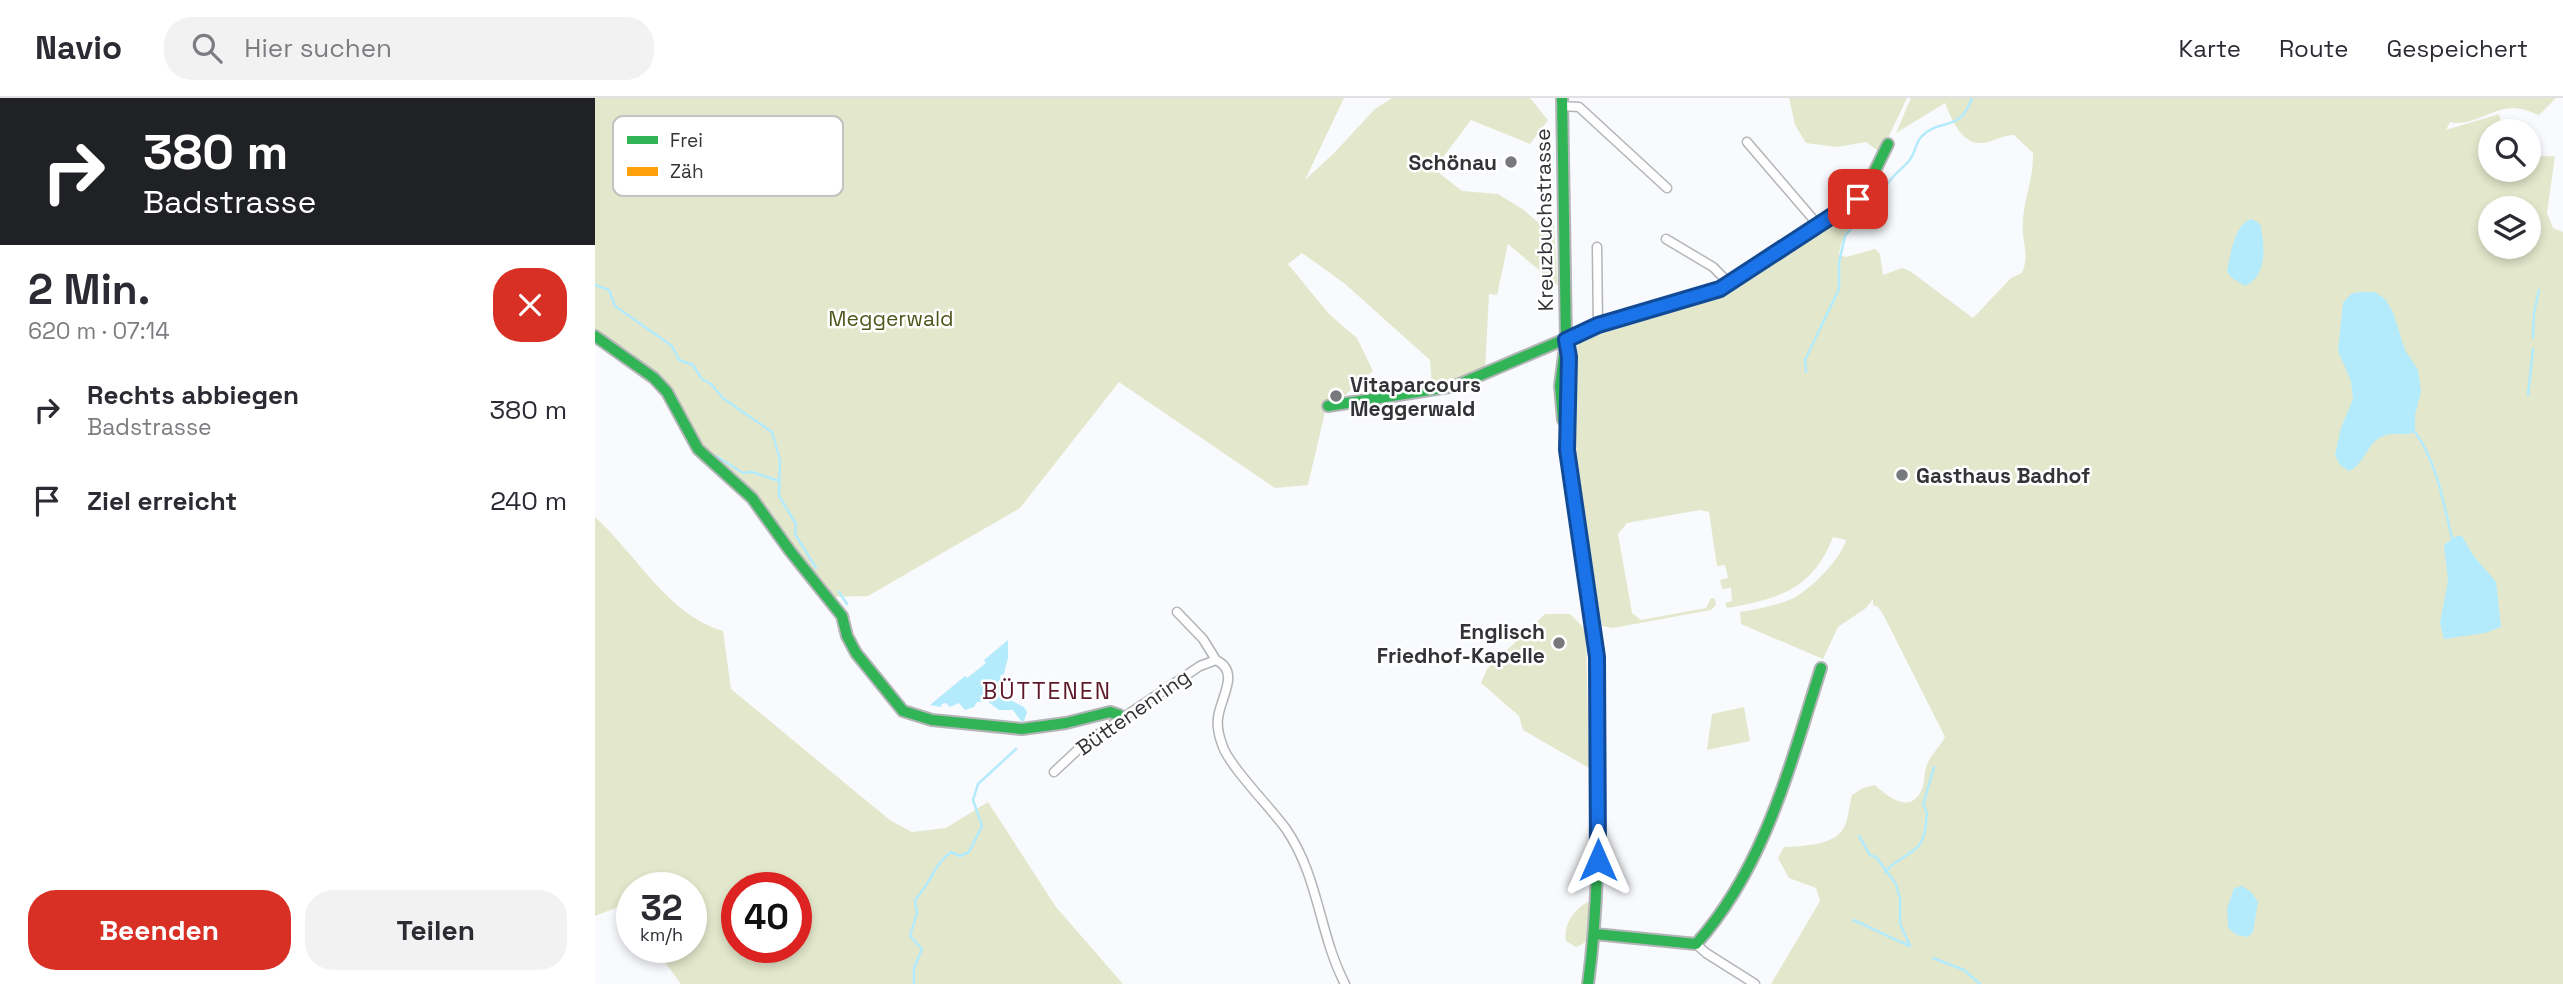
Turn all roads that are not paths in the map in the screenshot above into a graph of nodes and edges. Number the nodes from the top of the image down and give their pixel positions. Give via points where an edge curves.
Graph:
1 (1561, 102) edge
2 (1747, 142) dead end
3 (1888, 144) dead end
4 (1667, 188) dead end
5 (1819, 226) junction
6 (1666, 239) dead end
7 (1597, 247) dead end
8 (1730, 284) junction
9 (1598, 325) junction
10 (595, 336) edge
11 (1566, 340) junction
12 (1328, 406) dead end
13 (1177, 612) dead end
14 (1216, 660) junction
15 (1821, 668) dead end
16 (1122, 720) junction
17 (1054, 772) dead end
18 (1595, 934) junction
19 (1696, 944) junction
20 (1345, 984) edge
21 (1588, 984) edge
22 (1755, 984) edge

1 - 4 street via 1580,107
1 - 11 street, Kreuzbuchstrasse
2 - 5 street
3 - 5 street via 1863,195
5 - 8 street
6 - 8 street via 1713,267
7 - 9 street
8 - 9 street
9 - 11 street
10 - 16 street via 667,392 698,449 752,498 842,616 856,653 909,714 1022,729 1110,712
11 - 12 street via 1455,386
11 - 18 street, Kreuzbuchstrasse via 1572,495 1598,676
13 - 14 street
14 - 16 street, Büttenenring via 1200,666
14 - 20 street via 1224,664 1229,678 1218,718 1224,752 1301,854
15 - 19 street via 1751,866 1710,931
16 - 17 street, Büttenenring via 1077,750
18 - 19 street
18 - 21 street, Kreuzbuchstrasse
19 - 22 street

